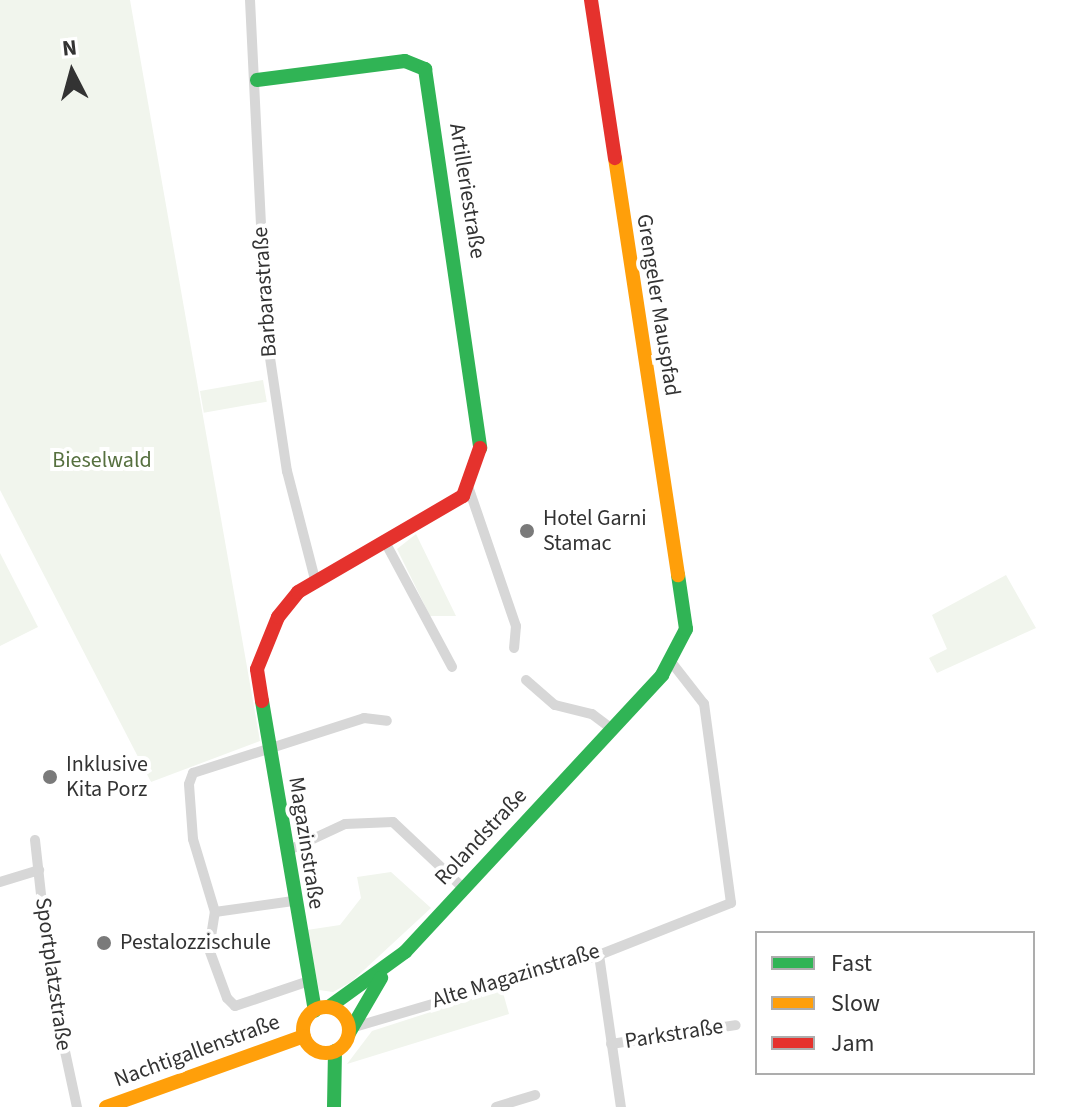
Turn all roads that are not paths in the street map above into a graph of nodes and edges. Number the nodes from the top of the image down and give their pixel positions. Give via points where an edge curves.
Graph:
1 (250, 0) edge
2 (591, 0) edge
3 (257, 80) junction
4 (469, 489) junction
5 (384, 540) junction
6 (315, 579) junction
7 (687, 616) joint
8 (514, 648) dead end
9 (672, 663) junction
10 (452, 667) dead end
11 (526, 680) dead end
12 (387, 721) dead end
13 (612, 729) junction
14 (269, 749) junction
15 (35, 840) dead end
16 (287, 851) junction
17 (39, 870) junction
18 (0, 882) edge
19 (464, 889) junction
20 (293, 901) junction
21 (215, 912) junction
22 (599, 955) junction
23 (383, 975) junction
24 (306, 982) junction
25 (322, 1009) junction
26 (736, 1025) dead end
27 (349, 1033) junction
28 (304, 1036) junction
29 (611, 1044) junction
30 (335, 1051) junction
31 (535, 1095) dead end
32 (77, 1107) edge
33 (106, 1107) edge
34 (334, 1107) edge
35 (496, 1107) edge
36 (621, 1107) edge

1 - 3 street, Barbarastraße
2 - 7 main road, Grengeler Mauspfad
3 - 4 main road, Artilleriestraße via 405,61 425,69 482,443
3 - 6 street, Barbarastraße via 266,331 287,471
4 - 5 main road
4 - 8 street via 516,626
5 - 6 main road
5 - 10 street
6 - 14 main road, Magazinstraße via 278,617 256,681
7 - 9 main road, Rolandstraße
9 - 13 main road, Rolandstraße
9 - 22 street, Alte Magazinstraße via 704,704 733,888 726,908
11 - 13 street via 555,705 592,714
12 - 14 street via 364,718
13 - 19 main road, Rolandstraße
14 - 16 main road, Magazinstraße
14 - 21 street via 193,773 190,824
15 - 17 street, Sportplatzstraße
16 - 19 street via 345,824 393,822
16 - 20 main road, Magazinstraße
17 - 18 street
17 - 32 street, Sportplatzstraße via 52,994
19 - 23 main road, Rolandstraße
20 - 21 street
20 - 24 main road, Magazinstraße
21 - 24 street via 209,949 235,1006
22 - 27 street, Alte Magazinstraße
22 - 29 street, Parkstraße
23 - 25 main road, Rolandstraße
23 - 27 main road, Rolandstraße
24 - 25 main road, Magazinstraße
25 - 27 main road via 345,1018
25 - 28 main road
26 - 29 street, Parkstraße
27 - 30 main road
28 - 30 main road via 316,1050
28 - 33 main road, Nachtigallenstraße
29 - 36 street, Parkstraße
30 - 34 main road
31 - 35 street

